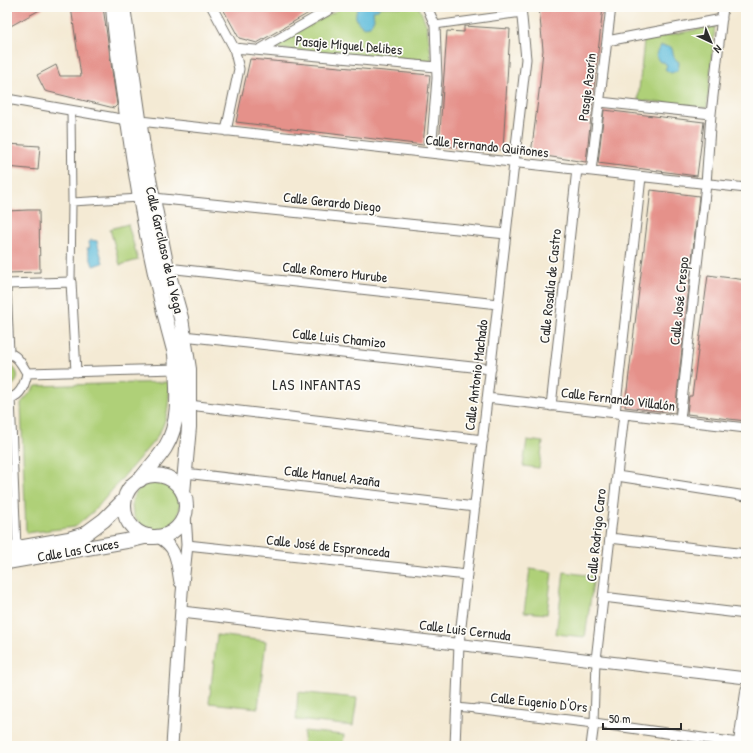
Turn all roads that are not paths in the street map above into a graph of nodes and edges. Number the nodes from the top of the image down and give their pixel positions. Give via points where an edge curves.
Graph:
1 (113, 7) edge
2 (123, 7) edge
3 (212, 7) edge
4 (334, 7) edge
5 (427, 7) edge
6 (611, 7) edge
7 (723, 7) edge
8 (521, 10) edge
9 (722, 20) junction
10 (435, 25) junction
11 (607, 41) junction
12 (234, 48) junction
13 (259, 50) junction
14 (436, 67) junction
15 (7, 99) edge
16 (600, 102) junction
17 (71, 110) junction
18 (711, 114) junction
19 (134, 121) junction
20 (226, 131) junction
21 (431, 153) junction
22 (515, 162) junction
23 (577, 170) junction
24 (591, 171) junction
25 (641, 177) junction
26 (706, 184) junction
27 (746, 188) edge
28 (147, 198) junction
29 (72, 202) junction
30 (506, 234) junction
31 (168, 268) junction
32 (71, 282) junction
33 (7, 284) edge
34 (498, 304) junction
35 (183, 336) junction
36 (9, 353) edge
37 (176, 369) junction
38 (491, 369) junction
39 (76, 372) junction
40 (27, 373) junction
41 (9, 398) edge
42 (487, 398) junction
43 (189, 405) junction
44 (551, 406) junction
45 (620, 413) junction
46 (680, 420) junction
47 (746, 428) edge
48 (482, 440) junction
49 (10, 460) edge
50 (185, 473) junction
51 (617, 476) junction
52 (140, 480) junction
53 (7, 493) edge
54 (15, 493) junction
55 (183, 494) junction
56 (746, 496) edge
57 (125, 499) junction
58 (475, 507) junction
59 (185, 515) junction
60 (153, 536) junction
61 (610, 538) junction
62 (187, 545) junction
63 (12, 549) edge
64 (746, 554) edge
65 (7, 562) edge
66 (467, 575) junction
67 (182, 593) junction
68 (603, 597) junction
69 (182, 612) junction
70 (746, 614) edge
71 (459, 644) junction
72 (596, 660) junction
73 (746, 678) edge
74 (746, 689) edge
75 (456, 707) junction
76 (476, 709) joint
77 (594, 723) junction
78 (741, 744) edge
79 (172, 746) edge
80 (455, 746) edge
81 (591, 746) edge

1 - 19 main road, Calle Garcilaso de la Vega via 116,38
2 - 19 main road, Calle Garcilaso de la Vega
3 - 12 street
4 - 13 street, Pasaje Miguel Delibes
5 - 10 street
6 - 11 street, Pasaje Azorín
7 - 9 street, Calle José Crespo
8 - 10 street
8 - 22 street, Calle Antonio Machado via 526,59
9 - 11 street
9 - 18 street, Calle José Crespo
10 - 14 street
11 - 16 street, Pasaje Azorín
12 - 13 street, Pasaje Miguel Delibes
12 - 20 street via 239,69
13 - 14 street, Pasaje Miguel Delibes
14 - 21 street
15 - 17 street, Calle Fernando Quiñones
16 - 18 street
16 - 24 street, Pasaje Azorín
17 - 19 street, Calle Fernando Quiñones
17 - 29 street
18 - 26 street, Calle José Crespo
19 - 20 street, Calle Fernando Quiñones
19 - 28 main road, Calle Garcilaso de la Vega via 144,154
20 - 21 street, Calle Fernando Quiñones
21 - 22 street, Calle Fernando Quiñones
22 - 23 street, Calle Fernando Quiñones
22 - 30 street, Calle Antonio Machado
23 - 24 street, Calle Fernando Quiñones
23 - 44 street, Calle Rosalía de Castro
24 - 25 street, Calle Fernando Quiñones
25 - 26 street, Calle Fernando Quiñones
25 - 45 street, Calle Rodrigo Caro
26 - 27 street, Calle Fernando Quiñones
26 - 46 street, Calle José Crespo
28 - 29 street
28 - 30 street, Calle Gerardo Diego
28 - 31 main road, Calle Garcilaso de la Vega
28 - 37 main road, Calle Garcilaso de la Vega via 148,246
29 - 32 street
30 - 34 street, Calle Antonio Machado
31 - 34 street, Calle Romero Murube
31 - 35 main road, Calle Garcilaso de la Vega
32 - 33 street
32 - 39 street
33 - 36 street
34 - 38 street, Calle Antonio Machado
35 - 38 street, Calle Luis Chamizo
35 - 43 main road, Calle Garcilaso de la Vega via 189,369
36 - 40 street via 19,361
37 - 39 street
37 - 52 main road, Calle Garcilaso de la Vega via 175,427 165,449
38 - 42 street, Calle Antonio Machado
39 - 40 street
40 - 41 street via 22,389
41 - 49 street
42 - 44 street, Calle Fernando Villalón
42 - 48 street, Calle Antonio Machado
43 - 48 street
43 - 50 main road, Calle Garcilaso de la Vega via 190,427
44 - 45 street, Calle Fernando Villalón
45 - 46 street, Calle Fernando Villalón
45 - 51 street, Calle Rodrigo Caro
46 - 47 street, Calle Fernando Villalón
48 - 58 street, Calle Antonio Machado
49 - 54 street
50 - 55 main road, Calle Garcilaso de la Vega
50 - 58 street, Calle Manuel Azaña
51 - 56 street
51 - 61 street, Calle Rodrigo Caro
52 - 55 main road via 149,476 160,476 178,485
52 - 57 main road via 131,488
53 - 54 street
54 - 63 street
55 - 59 main road via 186,500
57 - 60 main road via 127,518 132,526 140,533
57 - 63 main road, Calle Las Cruces via 85,534
58 - 66 street, Calle Antonio Machado
59 - 60 main road via 175,530
59 - 62 street
60 - 65 main road, Calle Las Cruces
60 - 67 street via 167,542 173,550
61 - 64 street
61 - 68 street, Calle Rodrigo Caro
62 - 66 street, Calle José de Espronceda
62 - 67 street
66 - 71 street, Calle Antonio Machado
67 - 69 street
68 - 70 street
68 - 72 street, Calle Rodrigo Caro
69 - 71 street, Calle Luis Cernuda
69 - 79 street
71 - 72 street, Calle Luis Cernuda
71 - 75 street, Calle Antonio Machado
72 - 73 street, Calle Luis Cernuda
72 - 77 street
74 - 78 street
75 - 76 street, Calle Eugenio D'Ors
75 - 80 street, Calle Antonio Machado
76 - 77 street, Calle Eugenio D'Ors
77 - 78 street, Calle Eugenio D'Ors
77 - 81 street

